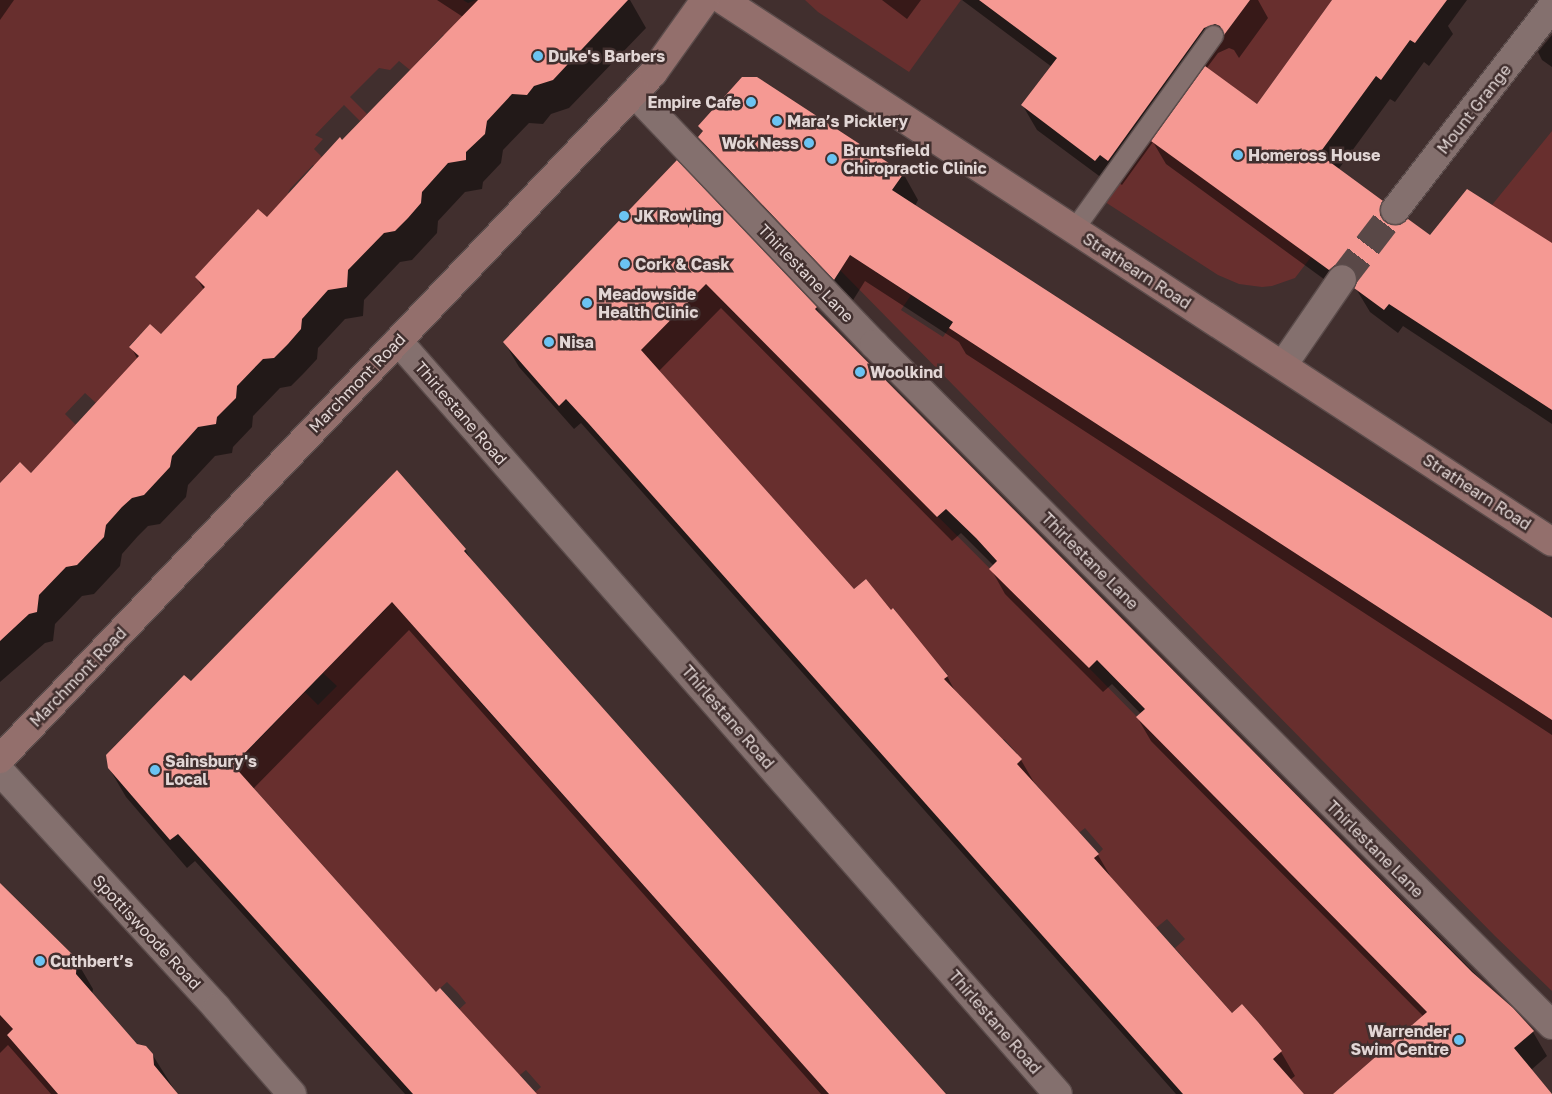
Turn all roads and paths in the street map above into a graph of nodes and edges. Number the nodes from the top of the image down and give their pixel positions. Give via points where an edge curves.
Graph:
1 (705, 0) edge
2 (723, 0) edge
3 (1552, 7) edge
4 (1213, 35) dead end
5 (634, 93) junction
6 (1395, 210) tunnel mouth
7 (1073, 230) junction
8 (1342, 279) tunnel mouth
9 (398, 341) junction
10 (1283, 365) junction
11 (1552, 542) edge
12 (0, 759) edge
13 (0, 771) edge
14 (1552, 1025) edge
15 (292, 1094) edge
16 (1058, 1094) edge

1 - 5 street, Marchmont Road via 653,73
2 - 7 street, Strathearn Road
3 - 6 street, Mount Grange
4 - 7 lane
5 - 9 street, Marchmont Road
5 - 14 street, Thirlestane Lane via 874,344
7 - 10 street, Strathearn Road
8 - 10 street
9 - 12 street, Marchmont Road
9 - 16 street, Thirlestane Road
10 - 11 street, Strathearn Road
13 - 15 street, Spottiswoode Road

